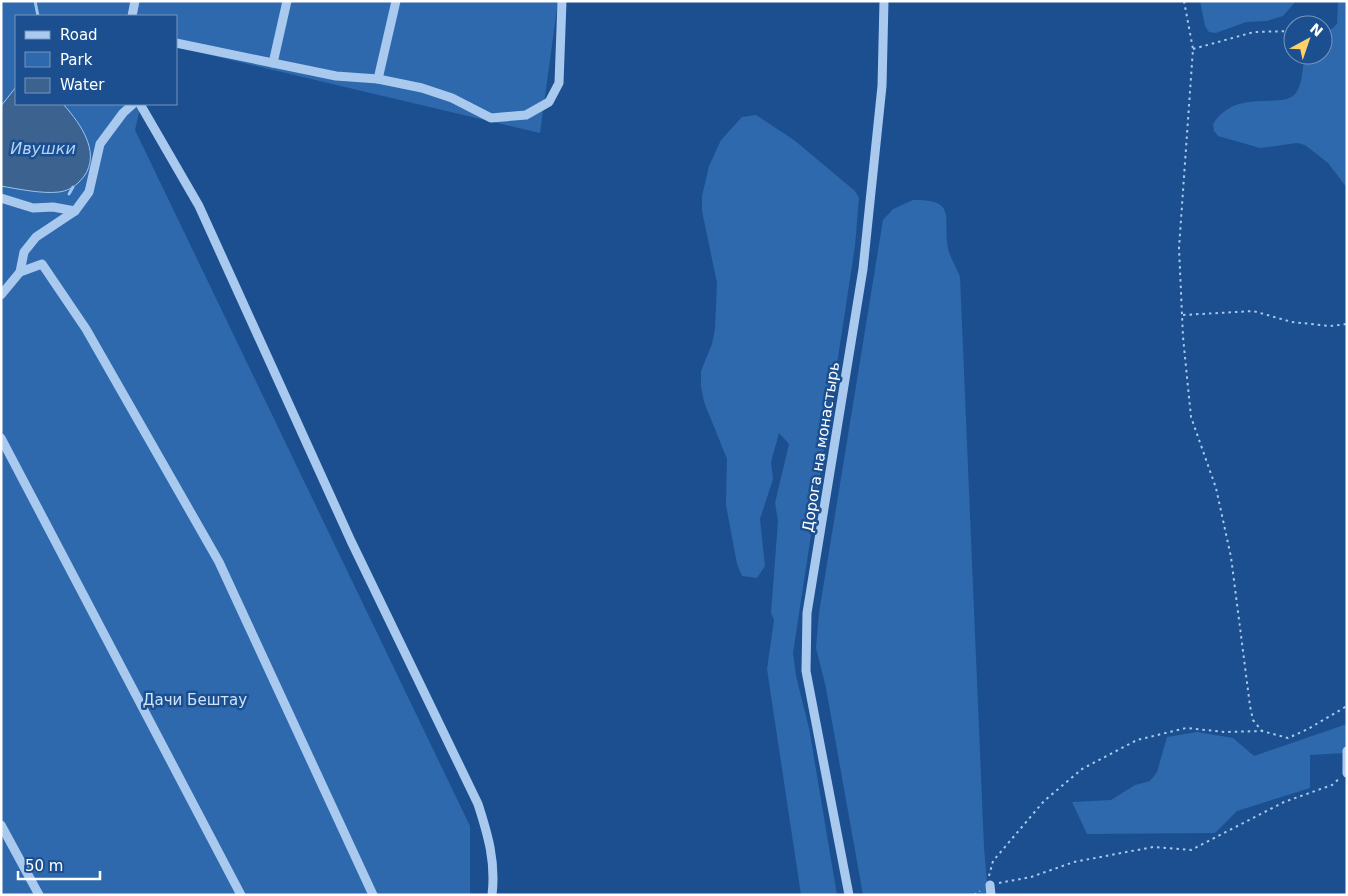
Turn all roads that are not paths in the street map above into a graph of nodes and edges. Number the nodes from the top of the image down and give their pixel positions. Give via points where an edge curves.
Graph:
1 (135, 1) edge
2 (287, 1) edge
3 (396, 1) edge
4 (562, 1) edge
5 (884, 1) edge
6 (132, 15) edge
7 (178, 43) edge
8 (273, 63) junction
9 (378, 79) junction
10 (132, 105) edge
11 (141, 105) edge
12 (1, 198) edge
13 (75, 211) junction
14 (20, 272) junction
15 (1, 295) edge
16 (1, 438) edge
17 (1347, 751) edge
18 (1346, 772) edge
19 (1, 825) edge
20 (990, 885) road end
21 (39, 895) edge
22 (241, 895) edge
23 (374, 895) edge
24 (492, 895) edge
25 (849, 895) edge
26 (991, 895) edge

1 - 6 street
2 - 8 street
3 - 9 street
4 - 9 street via 559,82 549,102 526,115 491,118 452,98
5 - 25 street, Дорога на монастырь via 882,86 863,269 807,613 805,647 806,671
7 - 8 street
8 - 9 street via 336,76
10 - 13 street via 100,144 89,192
11 - 24 street via 199,206 351,541 478,804 492,845
12 - 13 street via 33,208
13 - 14 street via 36,237 24,252
14 - 15 street
14 - 23 street via 42,264 86,329 219,562
16 - 22 street
17 - 18 street
19 - 21 street
20 - 26 street

